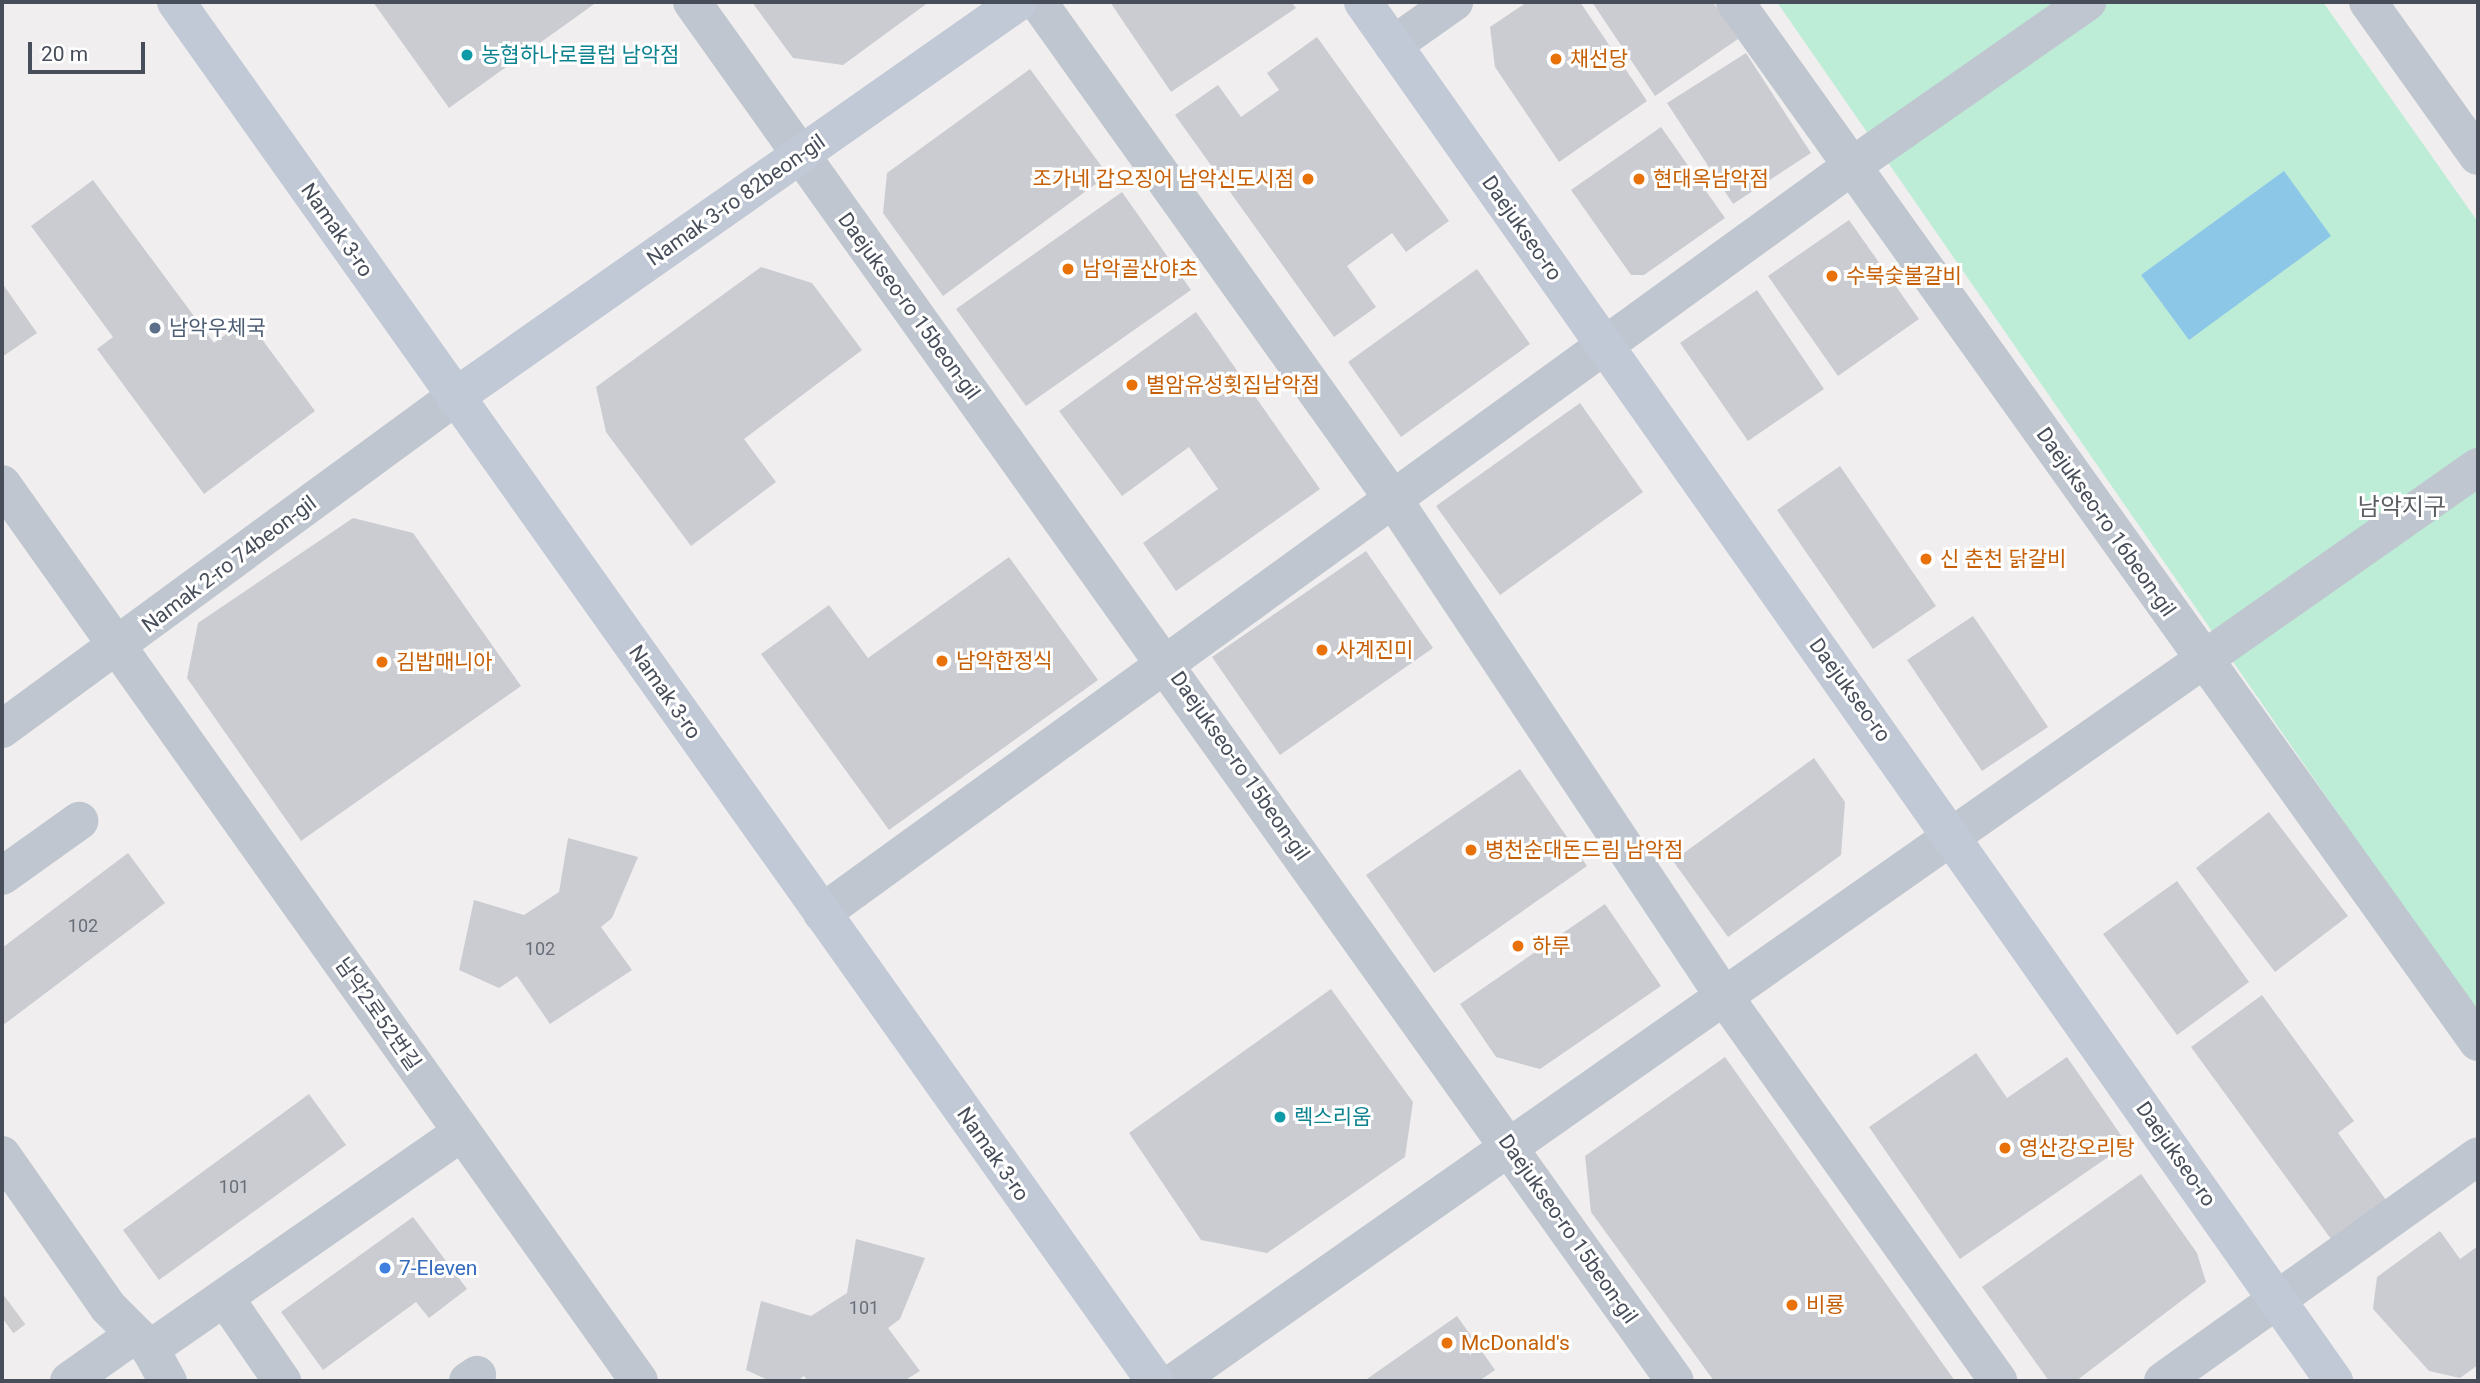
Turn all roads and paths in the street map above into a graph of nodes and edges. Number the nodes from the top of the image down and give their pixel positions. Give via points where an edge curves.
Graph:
1 (176, 2) edge
2 (692, 2) edge
3 (1018, 2) edge
4 (1038, 2) edge
5 (1363, 2) edge
6 (1454, 2) edge
7 (1735, 2) edge
8 (2087, 2) edge
9 (2368, 2) edge
10 (1393, 45) junction
11 (800, 155) junction
12 (2478, 156) edge
13 (1852, 166) junction
14 (1605, 346) junction
15 (455, 397) junction
16 (2478, 467) edge
17 (2, 484) edge
18 (1393, 499) junction
19 (118, 647) junction
20 (2203, 658) junction
21 (1167, 663) junction
22 (2, 729) edge
23 (79, 821) dead end
24 (1953, 834) junction
25 (2, 876) edge
26 (822, 914) junction
27 (1724, 995) junction
28 (2478, 1042) edge
29 (462, 1132) junction
30 (1509, 1146) junction
31 (2, 1155) edge
32 (2478, 1156) edge
33 (225, 1298) junction
34 (2278, 1300) junction
35 (151, 1355) edge
36 (69, 1381) edge
37 (282, 1381) edge
38 (639, 1381) edge
39 (1155, 1381) edge
40 (1175, 1381) edge
41 (1675, 1381) edge
42 (1998, 1381) edge
43 (2164, 1381) edge
44 (2334, 1381) edge

1 - 15 street, Namak 3-ro
2 - 11 street, Daejukseo-ro 15beon-gil
3 - 11 street, Namak 3-ro 82beon-gil
4 - 18 street
5 - 10 street, Daejukseo-ro
6 - 10 street
7 - 13 street, Daejukseo-ro 16beon-gil
8 - 13 street
9 - 12 street
10 - 14 street, Daejukseo-ro
11 - 15 street, Namak 3-ro 82beon-gil
11 - 21 street, Daejukseo-ro 15beon-gil
13 - 14 street
13 - 20 street, Daejukseo-ro 16beon-gil
14 - 18 street
14 - 24 street, Daejukseo-ro
15 - 19 street, Namak 2-ro 74beon-gil
15 - 26 street, Namak 3-ro
16 - 20 street
17 - 19 street, 남악2로52번길
18 - 21 street
18 - 27 street
19 - 22 street, Namak 2-ro 74beon-gil
19 - 29 street, 남악2로52번길
20 - 24 street
20 - 28 street, Daejukseo-ro 16beon-gil
21 - 26 street
21 - 30 street, Daejukseo-ro 15beon-gil
23 - 25 street
24 - 27 street
24 - 34 street, Daejukseo-ro
26 - 39 street, Namak 3-ro
27 - 30 street
27 - 42 street
29 - 33 street
29 - 38 street, 남악2로52번길
30 - 40 street
30 - 41 street, Daejukseo-ro 15beon-gil
31 - 35 street via 108,1307
32 - 34 street
33 - 35 street
33 - 37 street
34 - 43 street
34 - 44 street, Daejukseo-ro
35 - 36 street

